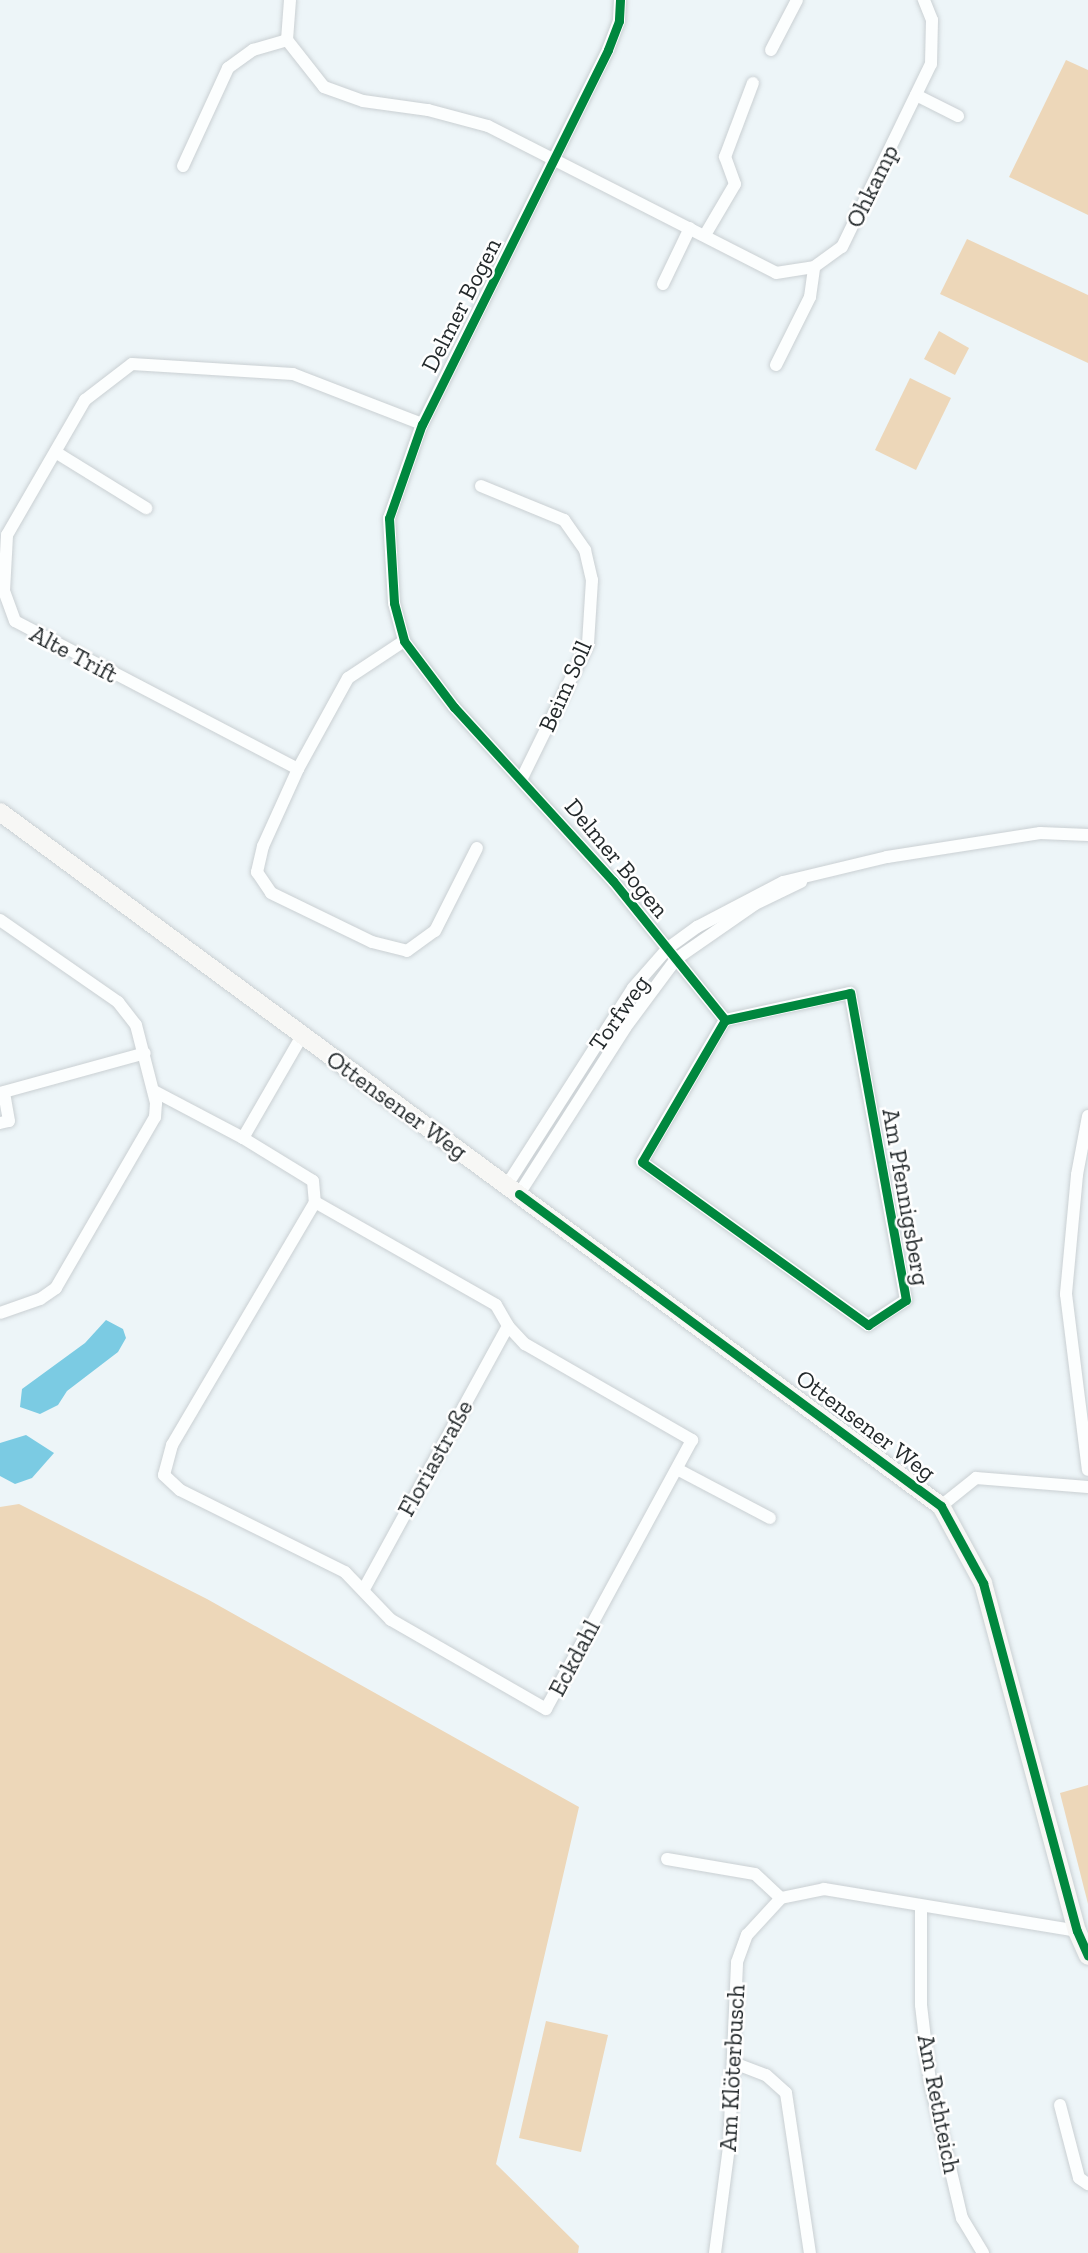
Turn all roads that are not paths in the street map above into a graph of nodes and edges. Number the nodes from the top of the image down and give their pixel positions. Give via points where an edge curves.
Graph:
1 (290, 0) edge
2 (620, 0) edge
3 (797, 0) edge
4 (924, 0) edge
5 (287, 40) junction
6 (771, 50) dead end
7 (753, 83) dead end
8 (916, 94) junction
9 (958, 116) dead end
10 (556, 158) junction
11 (183, 166) dead end
12 (690, 228) junction
13 (705, 235) junction
14 (814, 267) junction
15 (663, 285) dead end
16 (776, 365) dead end
17 (422, 424) junction
18 (57, 453) junction
19 (481, 486) dead end
20 (146, 508) dead end
21 (404, 640) junction
22 (298, 769) junction
23 (522, 778) junction
24 (0, 812) edge
25 (1088, 835) edge
26 (477, 848) dead end
27 (0, 920) edge
28 (672, 953) junction
29 (725, 1020) junction
30 (302, 1036) junction
31 (145, 1053) junction
32 (154, 1091) junction
33 (2, 1093) edge
34 (1088, 1116) edge
35 (0, 1123) edge
36 (243, 1138) junction
37 (1083, 1174) edge
38 (513, 1190) junction
39 (315, 1202) junction
40 (0, 1313) edge
41 (508, 1326) junction
42 (677, 1469) junction
43 (1088, 1470) edge
44 (1088, 1487) edge
45 (941, 1506) junction
46 (770, 1518) dead end
47 (364, 1589) junction
48 (667, 1859) dead end
49 (781, 1898) junction
50 (921, 1906) junction
51 (1077, 1931) junction
52 (1088, 1956) edge
53 (734, 2063) junction
54 (1060, 2105) dead end
55 (1088, 2184) edge
56 (715, 2253) edge
57 (810, 2253) edge
58 (982, 2253) edge

1 - 5 street
2 - 10 street, Delmer Bogen via 608,51
3 - 6 street
4 - 8 street, Ohkamp via 932,20 931,64
5 - 10 street, Ohkamp via 324,87 363,102 428,110 488,126
5 - 11 street via 253,50 228,68
7 - 13 street via 724,157 735,184
8 - 9 street
8 - 14 street, Ohkamp via 842,247
10 - 12 street, Ohkamp
10 - 17 street, Delmer Bogen
12 - 13 street, Ohkamp
12 - 15 street
13 - 14 street, Ohkamp via 776,273
14 - 16 street via 810,297
17 - 18 street, Alte Trift via 293,374 132,364 85,400
17 - 21 street, Delmer Bogen via 389,518 394,603
18 - 20 street
18 - 22 street, Alte Trift via 7,535 4,591 15,621
19 - 23 street, Beim Soll via 564,520 585,550 592,580 588,644
21 - 22 street via 348,678
21 - 23 street, Delmer Bogen via 454,708
22 - 26 street via 263,846 257,872 271,892 372,942 407,951 435,931
23 - 28 street, Delmer Bogen
24 - 30 street, Ottensener Weg
25 - 28 street, Torfweg via 1040,833 887,857 816,875 755,904
27 - 31 street via 118,1002 136,1026
28 - 29 street
28 - 38 street, Torfweg via 633,988
29 - 29 street, Am Pfennigsberg via 642,1162 867,1325 906,1300 850,993
30 - 36 street
30 - 38 street, Ottensener Weg
31 - 32 street
31 - 33 street
32 - 36 street
32 - 40 street via 155,1117 56,1287 40,1299
33 - 35 street via 9,1121
34 - 37 street
36 - 39 street via 313,1181
37 - 43 street via 1066,1294
38 - 45 street, Ottensener Weg
39 - 41 street, Eckdahl via 496,1305
39 - 47 street, Eckdahl via 172,1445 164,1475 180,1490 345,1572
41 - 42 street, Eckdahl via 525,1344 692,1440
41 - 47 street, Floriastraße
42 - 46 street
42 - 47 street, Eckdahl via 546,1709 391,1620
44 - 45 street via 976,1478
45 - 51 street, Ottensener Weg via 984,1583
48 - 49 street via 755,1874
49 - 50 street via 824,1889
49 - 53 street, Am Klöterbusch via 747,1935 737,1962
50 - 51 street
50 - 58 street, Am Rethteich via 921,2005 930,2082 962,2218
51 - 52 street, Ottensener Weg
53 - 56 street, Am Klöterbusch
53 - 57 street via 766,2075 786,2093
54 - 55 street via 1079,2178

